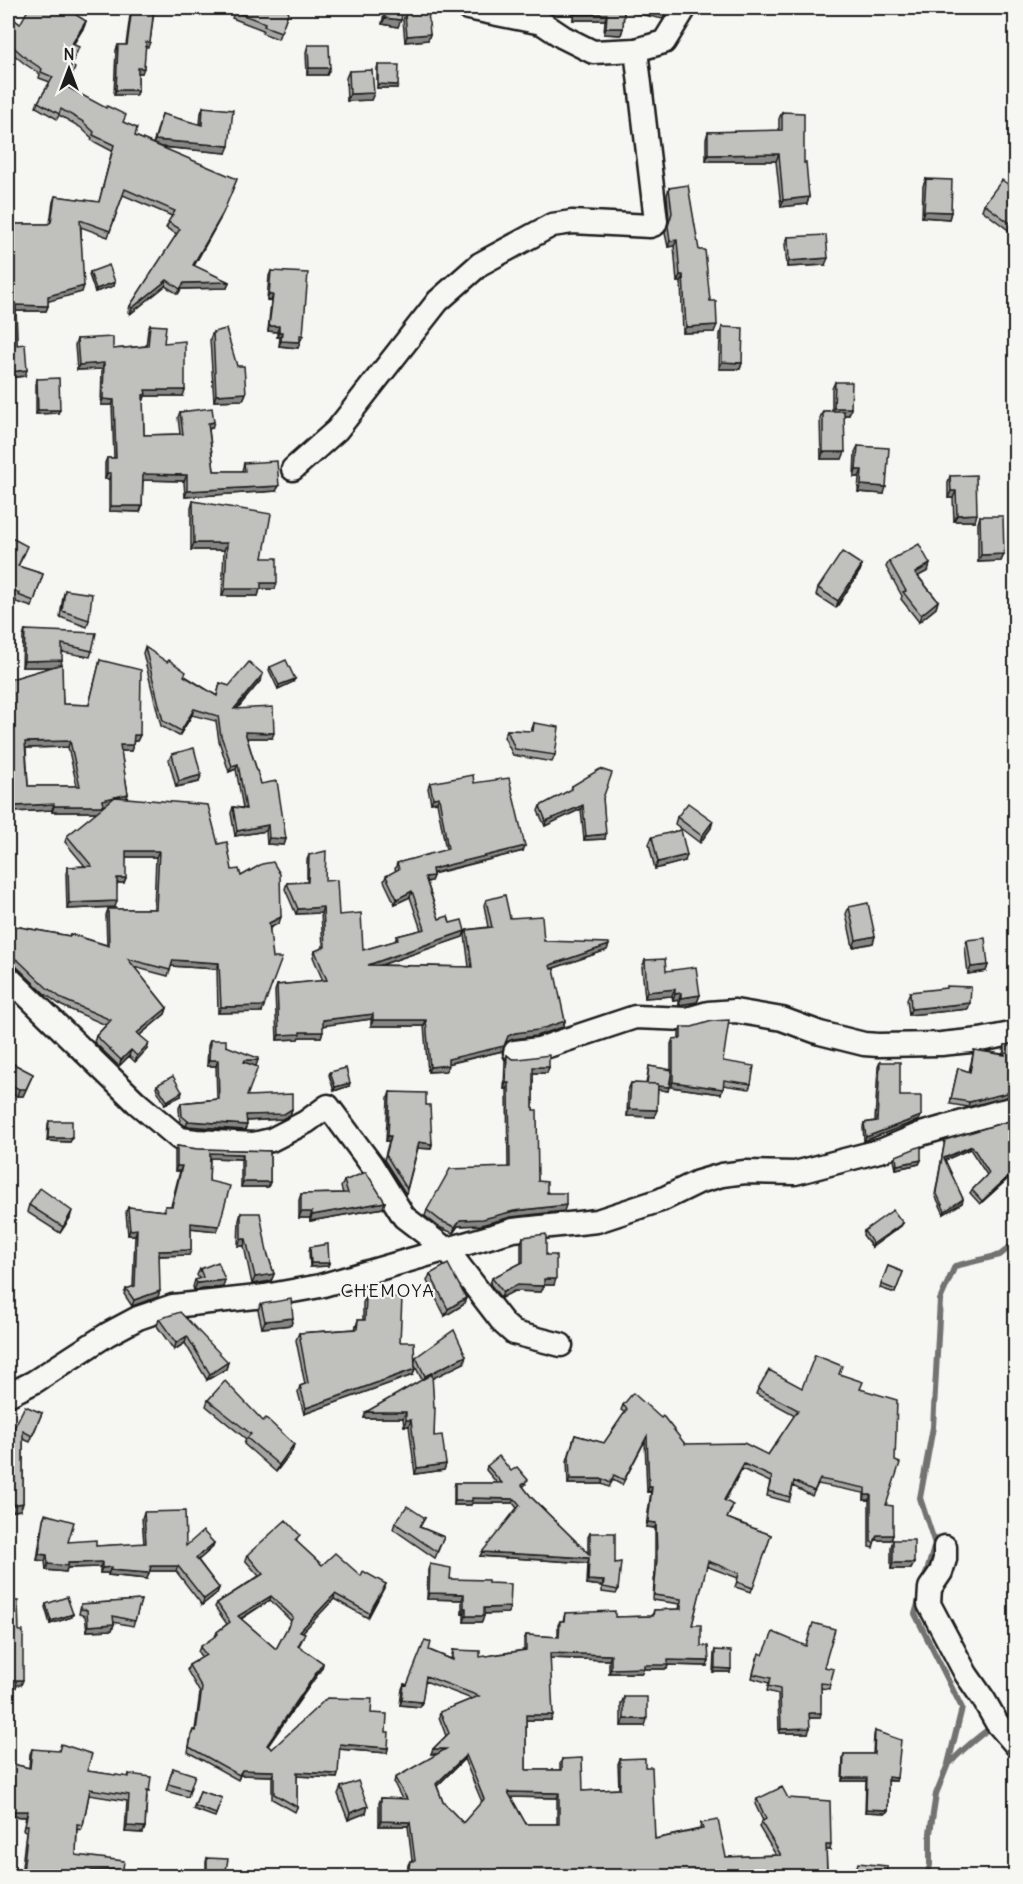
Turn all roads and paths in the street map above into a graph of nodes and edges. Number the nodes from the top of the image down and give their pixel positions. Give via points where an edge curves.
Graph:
1 (468, 8) edge
2 (684, 8) edge
3 (636, 50) junction
4 (293, 469) dead end
5 (8, 977) edge
6 (1016, 1033) edge
7 (515, 1052) dead end
8 (1016, 1108) edge
9 (447, 1250) junction
10 (561, 1345) dead end
11 (8, 1395) edge
12 (945, 1547) dead end
13 (1016, 1745) edge

1 - 3 street via 542,23 593,52
2 - 3 street via 664,42
3 - 4 street via 654,224 552,225 480,264 438,301 337,430
5 - 9 street via 137,1103 180,1139 254,1144 271,1140 328,1106 404,1217
6 - 7 street via 941,1044 864,1044 782,1019 726,1012 687,1019 635,1017 539,1049
8 - 9 street via 817,1168 795,1173 722,1175 597,1221 513,1230
9 - 10 street via 514,1333
9 - 11 street via 320,1286 173,1306 108,1334
12 - 13 street via 941,1572 930,1588 929,1604 966,1674

